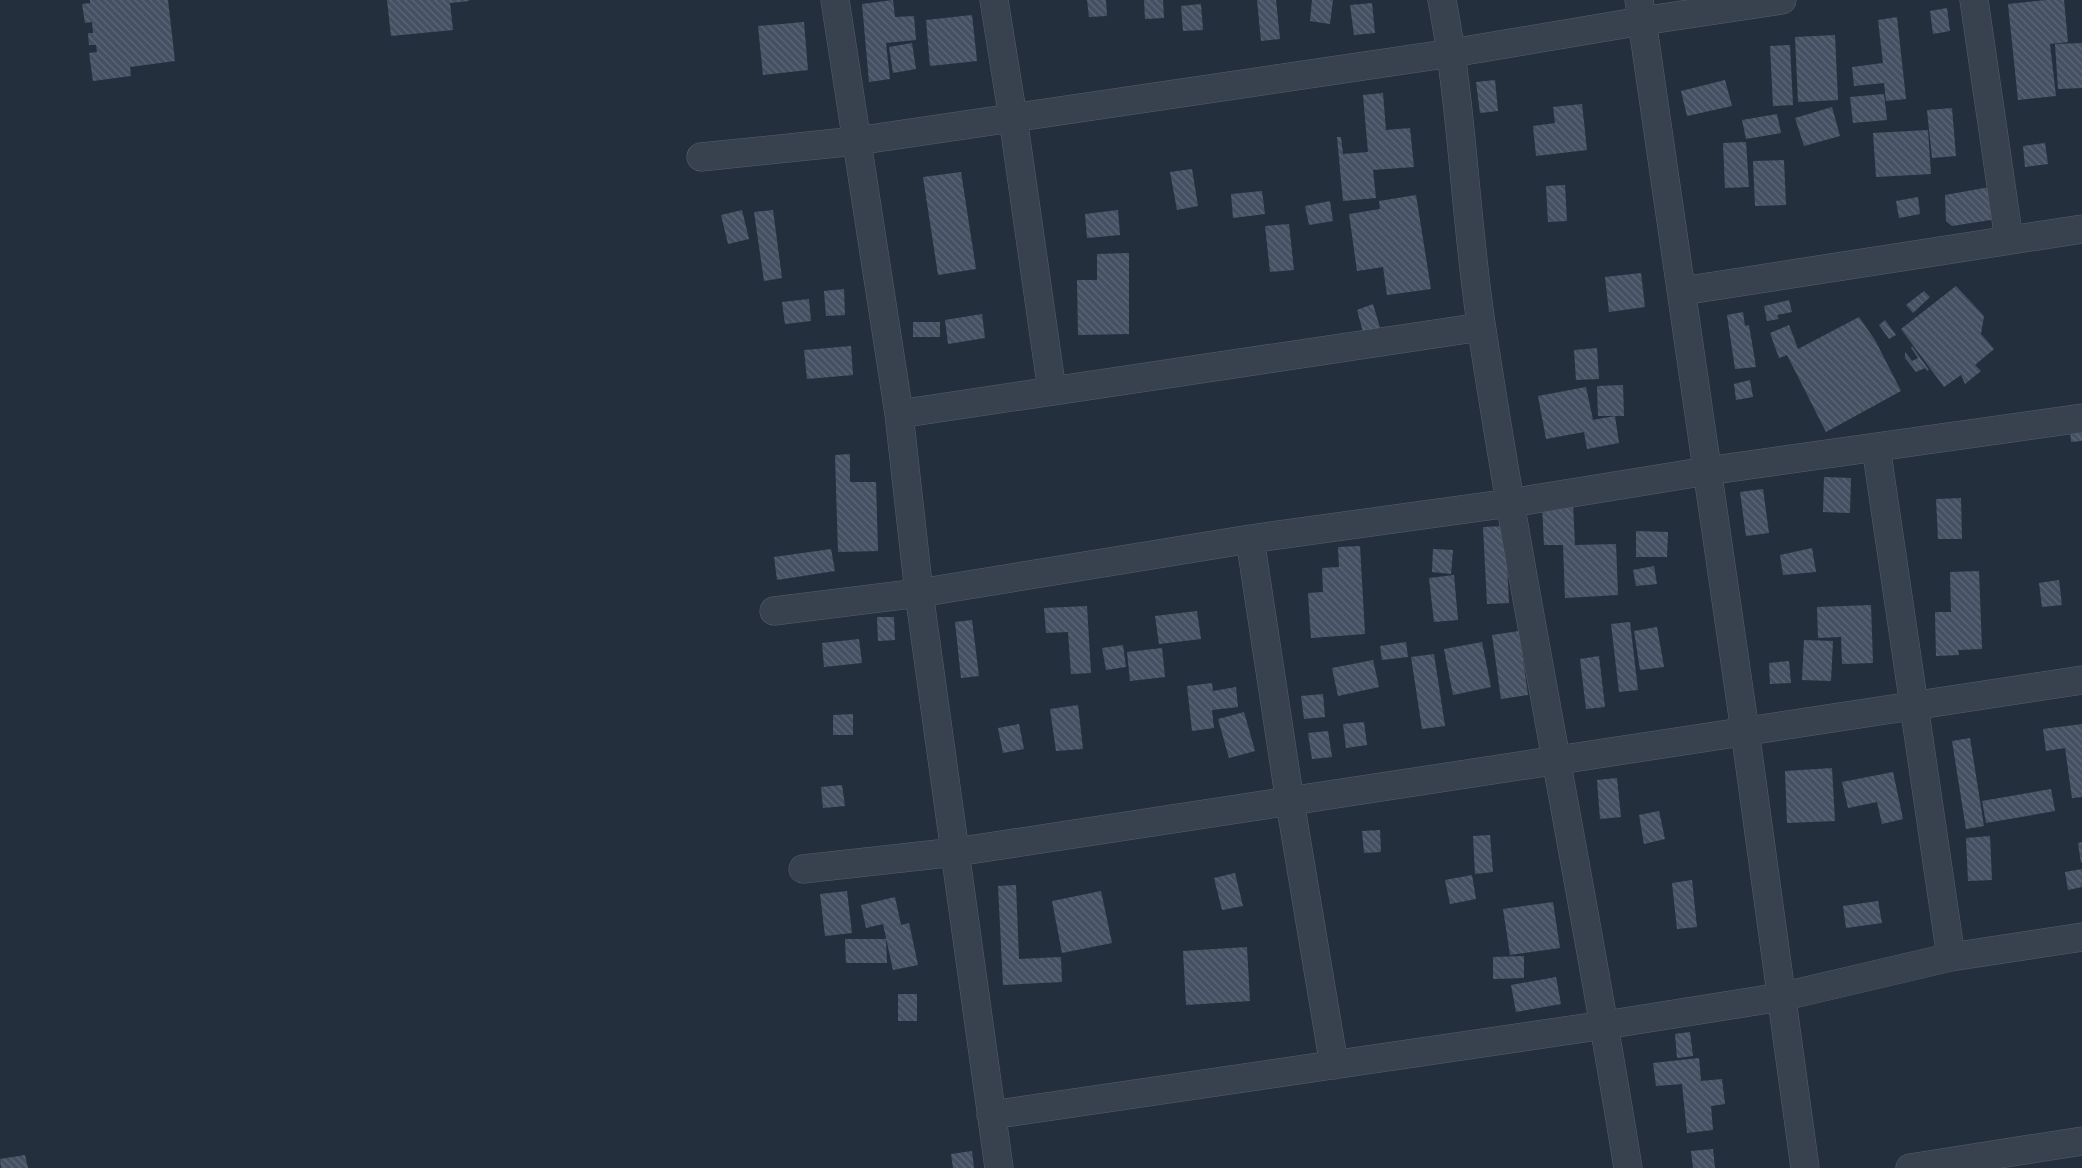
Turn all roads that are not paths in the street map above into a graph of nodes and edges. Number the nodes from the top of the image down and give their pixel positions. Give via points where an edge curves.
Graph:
1 (834, 0) edge
2 (994, 0) edge
3 (1442, 0) edge
4 (1782, 0) edge
5 (1974, 0) edge
6 (1640, 10) edge
7 (1452, 53) junction
8 (1013, 118) junction
9 (856, 141) junction
10 (701, 157) dead end
11 (2082, 229) edge
12 (2009, 240) junction
13 (1682, 291) junction
14 (1481, 327) junction
15 (1052, 391) junction
16 (899, 414) junction
17 (2082, 418) edge
18 (1876, 448) junction
19 (1707, 471) junction
20 (1510, 503) junction
21 (1250, 539) junction
22 (919, 593) junction
23 (774, 611) dead end
24 (2082, 680) edge
25 (1913, 706) junction
26 (1745, 731) junction
27 (1556, 760) junction
28 (1290, 802) junction
29 (956, 852) junction
30 (803, 869) dead end
31 (2082, 937) edge
32 (1951, 957) junction
33 (1781, 998) junction
34 (1605, 1025) junction
35 (1334, 1065) junction
36 (991, 1115) junction
37 (2082, 1141) edge
38 (999, 1168) edge
39 (1628, 1168) edge
40 (1804, 1168) edge
41 (1910, 1168) edge

1 - 9 street
2 - 8 street
3 - 7 street
4 - 6 street
5 - 12 street
6 - 7 street
6 - 13 street
7 - 8 street
7 - 14 street
8 - 9 street
8 - 15 street
9 - 10 street
9 - 16 street
11 - 12 street
12 - 13 street
13 - 19 street
14 - 15 street
14 - 20 street
15 - 16 street
16 - 22 street
17 - 18 street
18 - 19 street
18 - 25 street
19 - 20 street
19 - 26 street
20 - 21 street
20 - 27 street
21 - 22 street
21 - 28 street
22 - 23 street
22 - 29 street
24 - 25 street
25 - 26 street
25 - 32 street
26 - 27 street
26 - 33 street
27 - 28 street
27 - 34 street
28 - 29 street
28 - 35 street
29 - 30 street
29 - 36 street
31 - 32 street
32 - 33 street
33 - 34 street
33 - 40 street
34 - 35 street
34 - 39 street
35 - 36 street
36 - 38 street
37 - 41 street

